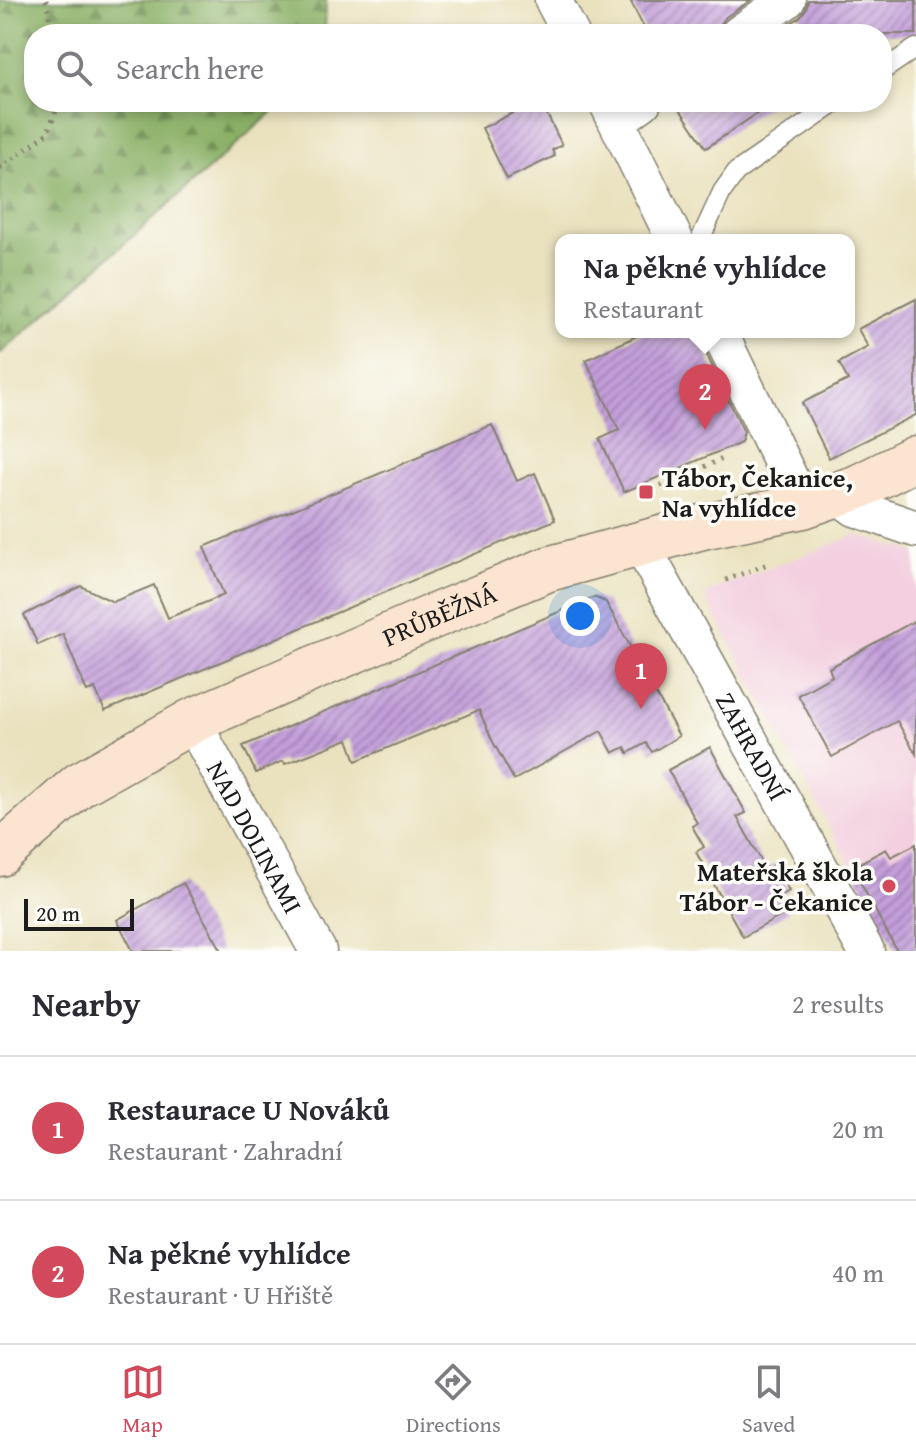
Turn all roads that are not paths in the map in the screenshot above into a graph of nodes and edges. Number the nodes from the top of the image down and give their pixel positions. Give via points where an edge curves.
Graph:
1 (553, 0) edge
2 (787, 0) edge
3 (566, 24) edge
4 (753, 24) edge
5 (916, 48) edge
6 (892, 64) edge
7 (625, 112) edge
8 (823, 112) edge
9 (673, 234) edge
10 (703, 234) edge
11 (723, 338) edge
12 (916, 458) edge
13 (820, 500) junction
14 (916, 529) edge
15 (640, 543) junction
16 (192, 721) junction
17 (0, 854) edge
18 (318, 951) edge
19 (866, 951) edge

1 - 3 street
2 - 4 street
5 - 6 lane
7 - 9 street
8 - 10 lane via 736,172
11 - 13 street
12 - 13 main road, PRŮBĚŽNÁ
13 - 14 street
13 - 15 main road, PRŮBĚŽNÁ
15 - 16 main road, PRŮBĚŽNÁ via 548,569
15 - 19 street, ZAHRADNÍ
16 - 17 main road, PRŮBĚŽNÁ via 79,785
16 - 18 street, NAD DOLINAMI

